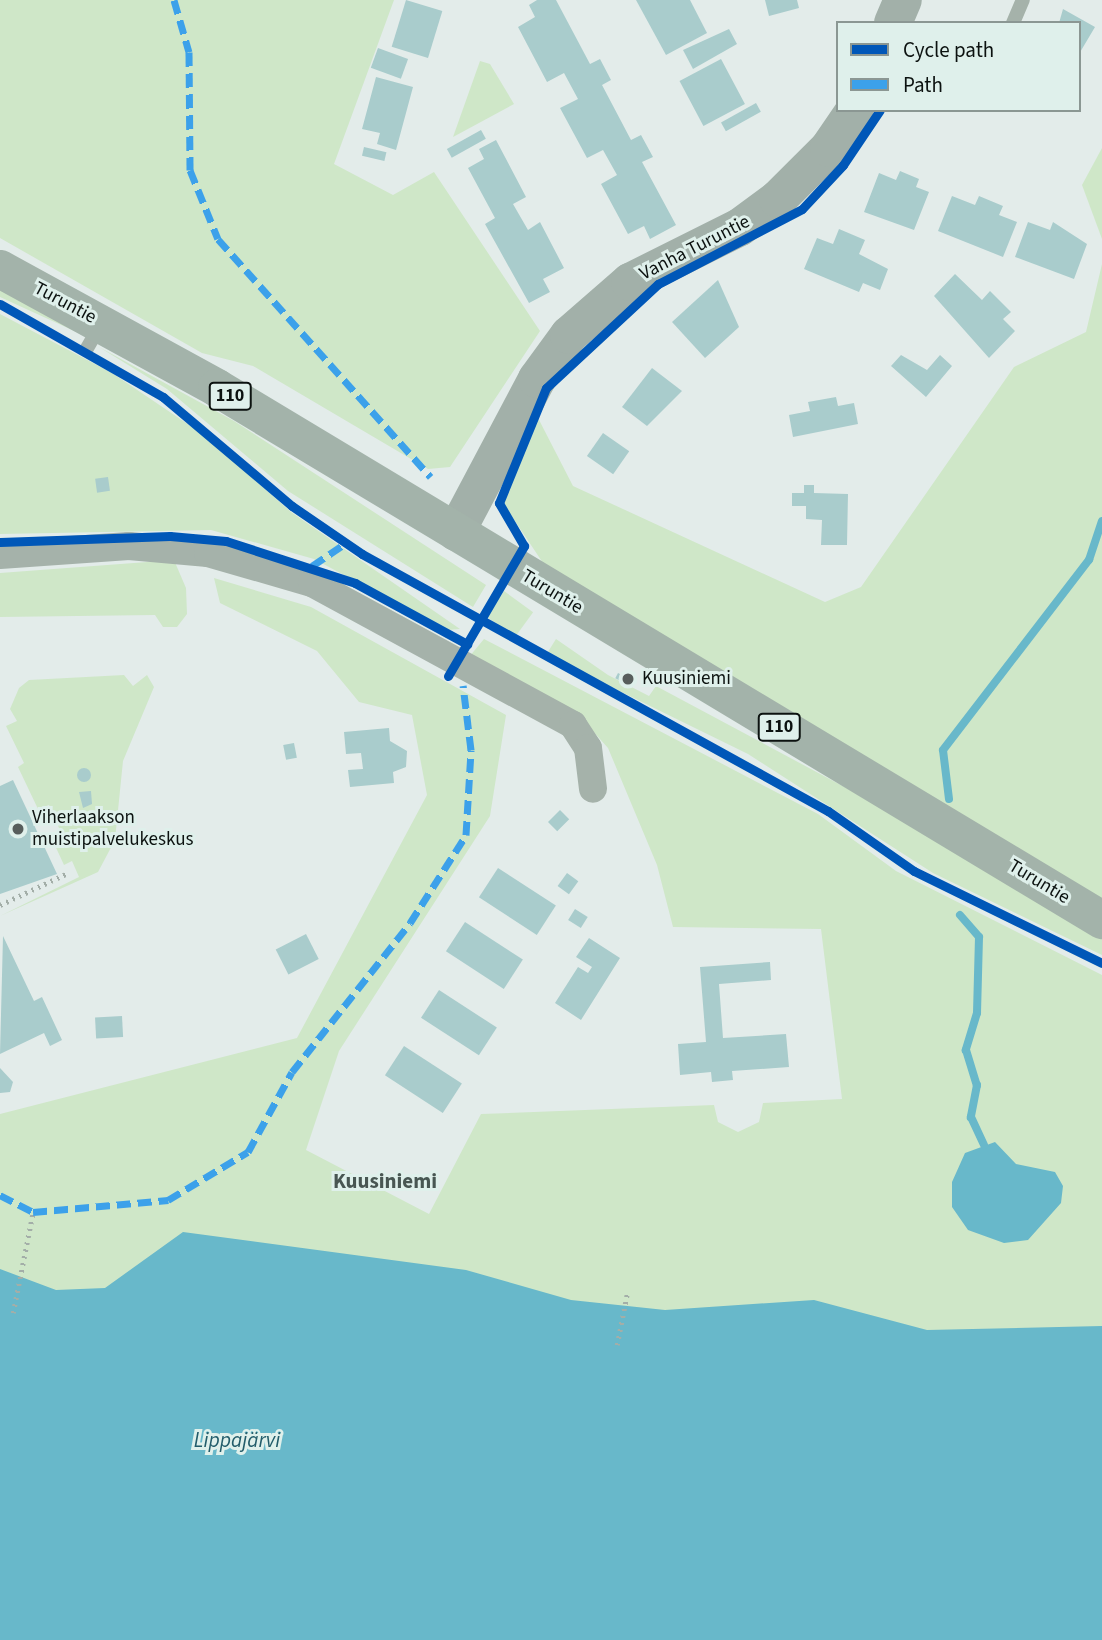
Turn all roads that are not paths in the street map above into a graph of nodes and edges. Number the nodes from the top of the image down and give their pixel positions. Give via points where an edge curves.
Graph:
1 (903, 0) edge
2 (1023, 0) edge
3 (894, 21) edge
4 (1014, 21) edge
5 (854, 112) edge
6 (0, 269) edge
7 (456, 532) junction
8 (0, 555) edge
9 (593, 789) dead end
10 (1102, 920) edge

1 - 3 street
2 - 4 lane
5 - 7 street, Vanha Turuntie via 814,165 763,211 630,282 569,335 537,379
6 - 7 main road, Turuntie / 110 via 94,336
7 - 10 main road, Turuntie / 110
8 - 9 street via 129,546 195,552 312,583 573,725 588,748

